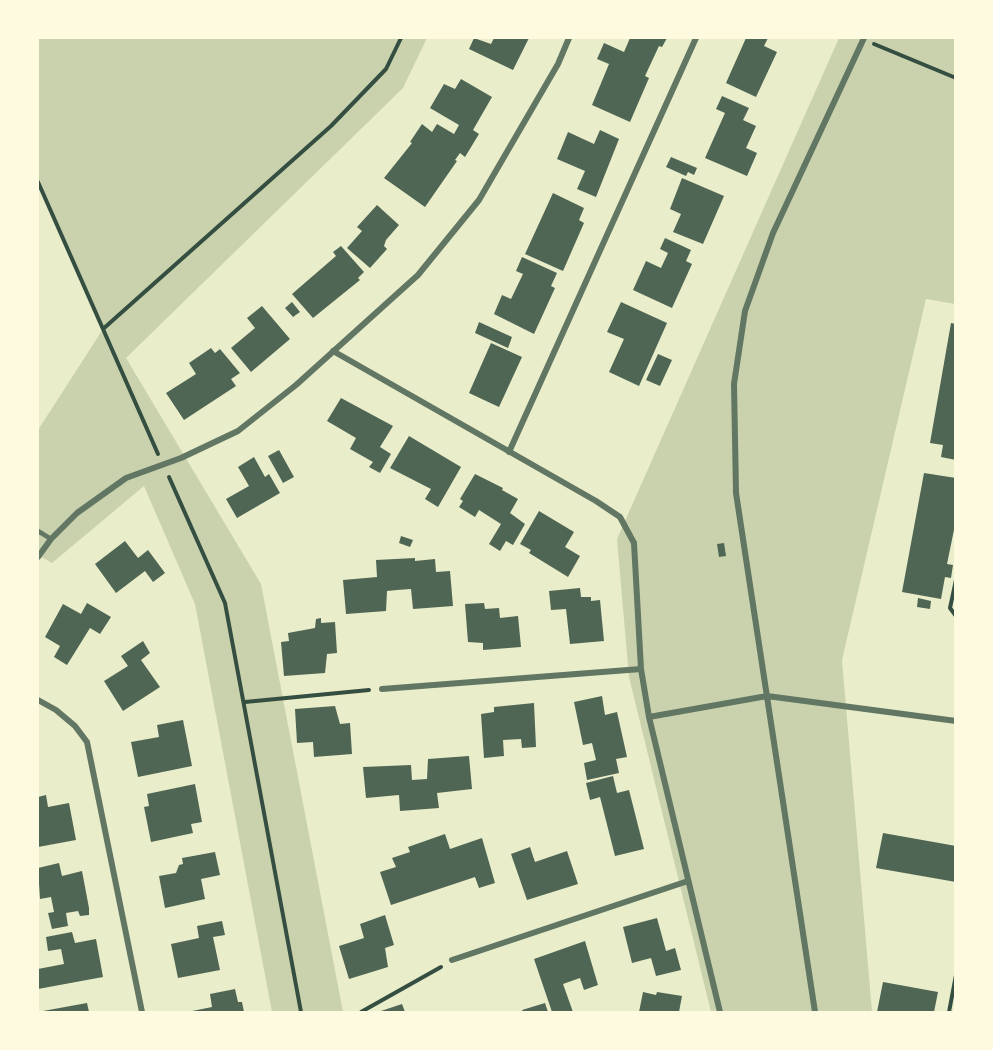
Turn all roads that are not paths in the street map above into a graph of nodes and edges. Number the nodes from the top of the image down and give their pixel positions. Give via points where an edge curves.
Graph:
1 (569, 38) edge
2 (696, 38) edge
3 (864, 38) edge
4 (333, 351) junction
5 (509, 452) junction
6 (38, 531) edge
7 (51, 539) junction
8 (38, 557) edge
9 (641, 669) junction
10 (382, 689) road end
11 (767, 696) junction
12 (38, 700) edge
13 (649, 717) junction
14 (956, 721) edge
15 (688, 881) junction
16 (452, 960) road end
17 (142, 1012) edge
18 (720, 1012) edge
19 (815, 1012) edge

1 - 4 street via 558,64 479,200 418,275
2 - 5 street
3 - 11 street via 773,233 745,311 736,373 736,493
4 - 5 street
4 - 7 street via 238,431 126,478 77,513
5 - 9 street via 620,517 634,543
6 - 7 lane
7 - 8 street
9 - 10 street
9 - 13 street
11 - 13 street
11 - 14 street
11 - 19 street
12 - 17 street via 75,726 87,742
13 - 15 street
15 - 16 street
15 - 18 street

